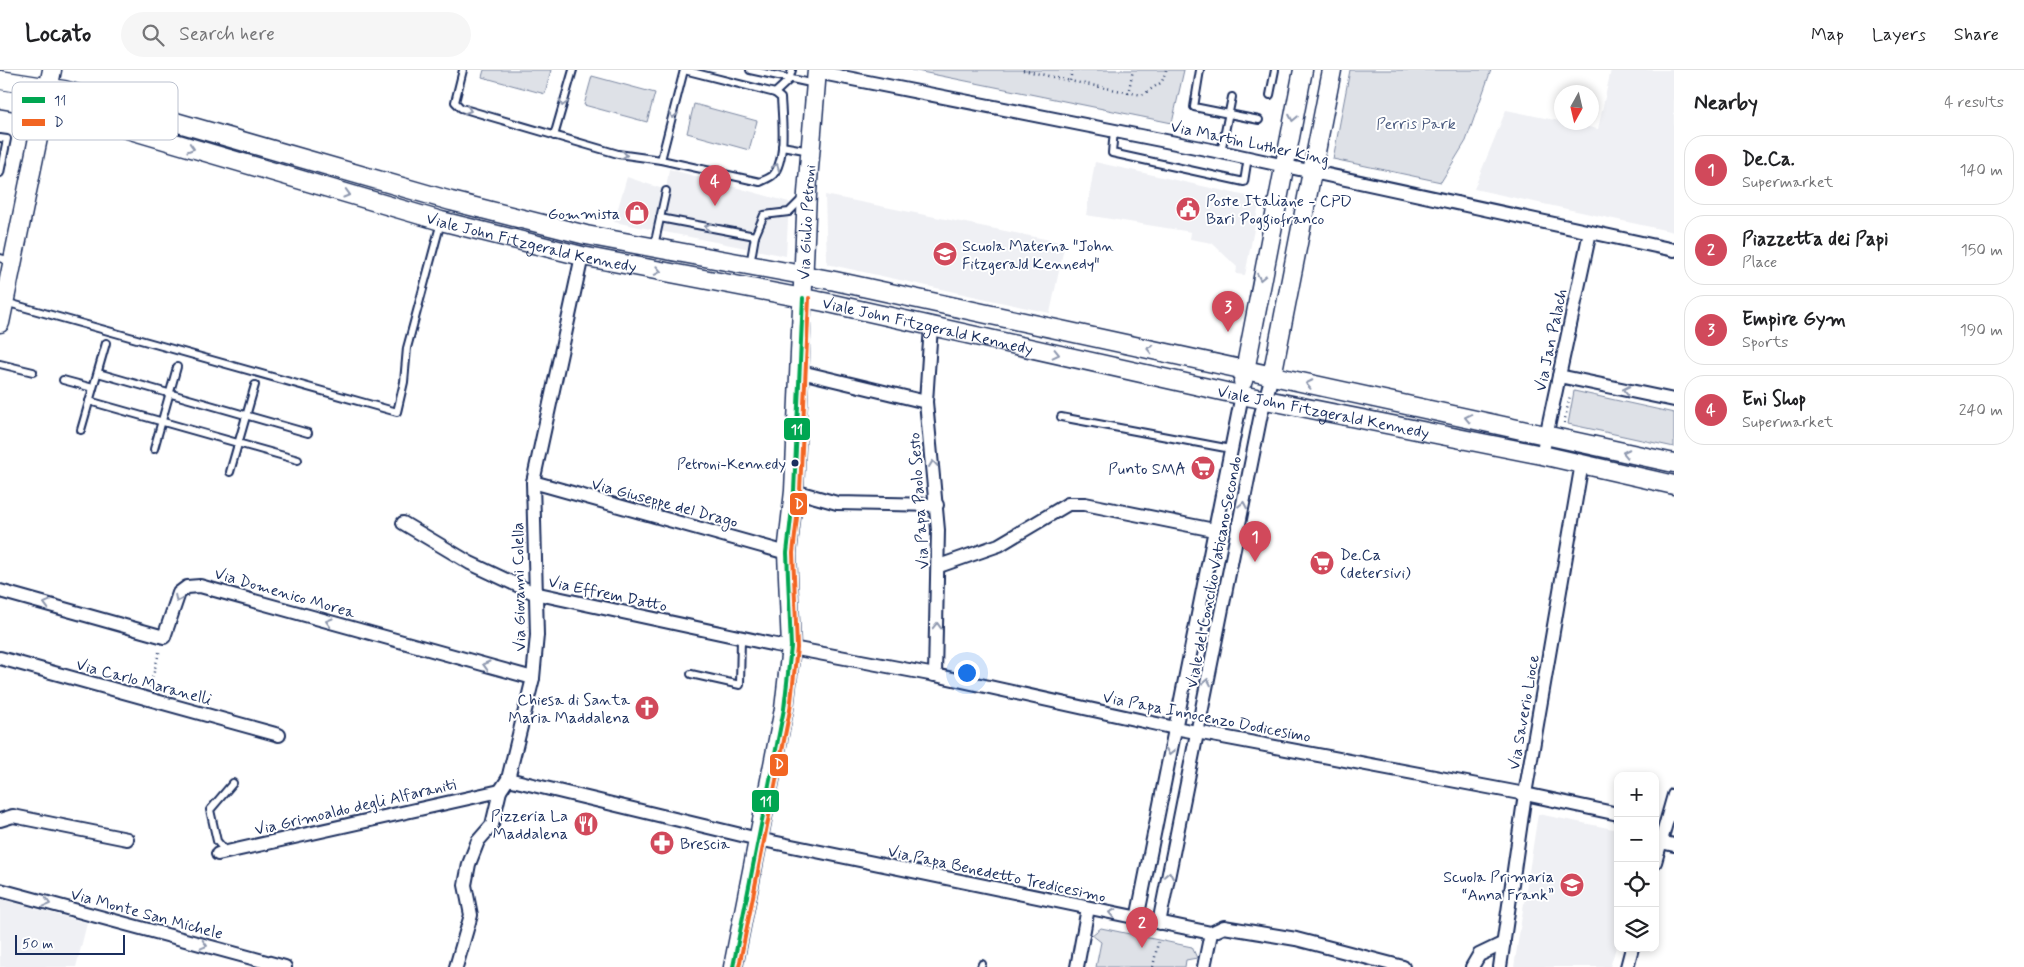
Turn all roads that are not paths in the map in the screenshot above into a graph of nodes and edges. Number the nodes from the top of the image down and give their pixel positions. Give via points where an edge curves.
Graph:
1 (463, 70) edge
2 (573, 70) edge
3 (684, 70) edge
4 (750, 70) edge
5 (792, 70) edge
6 (1200, 70) edge
7 (1275, 70) edge
8 (1303, 70) edge
9 (1332, 70) edge
10 (817, 75) edge
11 (50, 78) edge
12 (0, 80) edge
13 (789, 80) junction
14 (776, 93) junction
15 (1270, 95) dead end
16 (1232, 98) dead end
17 (1228, 114) junction
18 (1259, 120) dead end
19 (178, 124) edge
20 (1114, 130) junction
21 (554, 136) junction
22 (0, 138) edge
23 (35, 140) edge
24 (164, 140) edge
25 (782, 146) junction
26 (810, 151) junction
27 (1221, 152) junction
28 (2, 153) edge
29 (1248, 158) junction
30 (661, 160) junction
31 (1283, 166) junction
32 (0, 173) edge
33 (1311, 173) junction
34 (666, 191) dead end
35 (807, 193) junction
36 (660, 218) junction
37 (441, 221) junction
38 (1590, 232) junction
39 (755, 236) junction
40 (654, 249) junction
41 (1674, 250) edge
42 (582, 256) junction
43 (6, 259) edge
44 (750, 265) junction
45 (804, 274) junction
46 (803, 298) junction
47 (4, 302) junction
48 (0, 323) edge
49 (931, 326) junction
50 (106, 343) dead end
51 (0, 364) edge
52 (177, 367) dead end
53 (1244, 370) junction
54 (33, 372) dead end
55 (801, 372) junction
56 (98, 373) junction
57 (1272, 376) junction
58 (1559, 376) junction
59 (63, 380) dead end
60 (254, 385) dead end
61 (93, 388) junction
62 (170, 394) junction
63 (1242, 395) junction
64 (1265, 400) junction
65 (1674, 400) edge
66 (90, 401) junction
67 (926, 402) junction
68 (246, 415) junction
69 (1061, 417) dead end
70 (162, 422) junction
71 (81, 430) dead end
72 (308, 433) dead end
73 (1546, 436) junction
74 (238, 443) junction
75 (154, 449) dead end
76 (1231, 449) junction
77 (1542, 455) junction
78 (298, 460) dead end
79 (1674, 463) edge
80 (1582, 464) junction
81 (230, 472) dead end
82 (533, 482) junction
83 (1674, 485) edge
84 (794, 490) junction
85 (937, 505) junction
86 (403, 522) dead end
87 (1214, 530) junction
88 (787, 553) junction
89 (939, 566) junction
90 (0, 591) edge
91 (534, 593) junction
92 (741, 638) junction
93 (791, 647) junction
94 (0, 658) edge
95 (691, 674) dead end
96 (935, 675) junction
97 (533, 678) junction
98 (1175, 728) junction
99 (1197, 732) junction
100 (279, 735) dead end
101 (508, 779) junction
102 (233, 783) dead end
103 (500, 791) junction
104 (1525, 794) junction
105 (1674, 795) edge
106 (1614, 813) edge
107 (0, 820) edge
108 (1660, 823) edge
109 (127, 838) dead end
110 (758, 839) junction
111 (1661, 842) junction
112 (1674, 845) edge
113 (1659, 849) edge
114 (222, 853) joint
115 (0, 890) edge
116 (1088, 908) junction
117 (1138, 918) junction
118 (1159, 923) junction
119 (1211, 934) junction
120 (1504, 943) junction
121 (1631, 952) edge
122 (285, 967) edge
123 (456, 967) edge
124 (732, 967) edge
125 (1077, 967) edge
126 (1204, 967) edge
127 (1403, 967) edge
128 (1472, 967) edge
129 (1500, 967) edge
130 (1627, 967) edge

1 -> 21 lane via 455,102 461,108
2 -> 21 lane
3 - 14 lane
3 -> 30 lane
4 - 13 lane
5 - 13 lane
6 - 17 lane via 1194,107
7 - 15 lane
8 -> 31 main road
9 - 33 main road
10 - 13 lane
10 - 20 street, Via Martin Luther King
10 - 26 main road, Via Giulio Petroni
11 - 12 main road, Viale John Fitzgerald Kennedy
13 - 14 lane
14 - 25 lane via 781,98
16 - 17 lane
17 - 18 lane
17 - 27 lane
19 - 40 main road, Viale John Fitzgerald Kennedy via 451,201
20 - 27 street, Via Martin Luther King
20 - 29 lane via 1112,153 1244,182
21 -> 30 lane via 618,154
22 - 28 lane via 7,140
23 - 43 main road
24 -> 37 main road, Viale John Fitzgerald Kennedy
25 - 26 lane
30 -> 25 lane via 760,182 772,176 779,167
26 - 35 main road, Via Giulio Petroni
27 - 29 street, Via Martin Luther King
28 - 32 lane
29 - 31 street, Via Martin Luther King
31 - 33 street, Via Martin Luther King
31 -> 53 main road
33 - 38 street, Via Martin Luther King
33 - 57 main road
34 - 36 lane
35 - 39 lane via 789,212 764,215
35 - 45 main road, Via Giulio Petroni
39 -> 36 lane
36 - 40 lane
37 - 42 main road, Viale John Fitzgerald Kennedy
37 - 47 lane via 407,348 397,412
38 - 41 street, Via Martin Luther King
38 - 58 street, Via Jan Palach
39 - 44 lane
40 - 44 main road, Viale John Fitzgerald Kennedy
42 -> 46 main road, Viale John Fitzgerald Kennedy
42 - 82 street, Via Giovanni Colella
43 - 47 main road
44 - 45 main road, Viale John Fitzgerald Kennedy
45 - 46 main road, Via Giulio Petroni
53 -> 45 main road, Viale John Fitzgerald Kennedy
46 - 49 main road, Viale John Fitzgerald Kennedy
46 - 55 main road, Via Giulio Petroni
47 - 48 main road
49 -> 63 main road, Viale John Fitzgerald Kennedy
49 - 67 street, Via Papa Paolo Sesto
50 - 56 lane
51 - 54 lane
52 - 62 lane
53 - 57 main road, Viale John Fitzgerald Kennedy
53 - 63 main road
55 - 67 street
55 - 84 main road, Via Giulio Petroni
56 - 61 lane
56 - 62 lane
57 - 64 street, Viale del Concilio Vaticano Secondo
73 -> 57 main road, Viale John Fitzgerald Kennedy
65 -> 58 street
58 - 73 street, Via Jan Palach
59 - 61 lane
60 - 68 lane
61 - 66 lane
62 - 68 lane
62 - 70 lane
63 - 64 main road, Viale John Fitzgerald Kennedy
63 - 76 street, Viale del Concilio Vaticano Secondo
64 - 77 main road, Viale John Fitzgerald Kennedy
99 -> 64 street, Viale del Concilio Vaticano Secondo
66 - 70 lane
66 - 71 lane
85 -> 67 street, Via Papa Paolo Sesto
68 - 72 lane
68 - 74 lane
69 - 76 lane
70 - 74 lane
70 - 75 lane
73 - 77 street, Via Jan Palach
79 -> 73 main road, Viale John Fitzgerald Kennedy
74 - 78 lane
74 - 81 lane
76 - 87 street, Viale del Concilio Vaticano Secondo
77 - 80 main road, Viale John Fitzgerald Kennedy
80 - 83 main road, Viale John Fitzgerald Kennedy
80 - 104 street, Via Saverio Lioce
82 - 88 street, Via Giuseppe del Drago
82 - 91 street, Via Giovanni Colella
84 - 85 street via 837,503
84 - 88 main road, Via Giulio Petroni
85 - 89 street, Via Papa Paolo Sesto
86 - 91 street, Via Effrem Datto via 470,563
87 - 89 street via 1085,504 1068,504 999,545
87 - 98 street, Viale del Concilio Vaticano Secondo
88 - 93 main road, Via Giulio Petroni
96 -> 89 street, Via Papa Paolo Sesto
97 -> 90 street, Via Domenico Morea via 200,586 187,587 179,594 164,636
91 - 92 street, Via Effrem Datto
91 - 97 street, Via Giovanni Colella via 537,635
92 - 93 street, Via Effrem Datto
92 - 95 lane via 740,685
93 - 96 street, Via Papa Innocenzo Dodicesimo
93 - 110 main road, Via Giulio Petroni via 784,709
94 - 100 street, Via Carlo Maranelli
96 - 98 street, Via Papa Innocenzo Dodicesimo
97 - 101 street, Via Giovanni Colella
98 - 99 street, Via Papa Innocenzo Dodicesimo
98 -> 117 street, Viale del Concilio Vaticano Secondo
99 - 104 street, Via Papa Innocenzo Dodicesimo
118 -> 99 street, Viale del Concilio Vaticano Secondo
101 - 103 street, Via Giovanni Colella
101 - 110 street
102 - 114 lane via 210,810 216,841
103 - 114 street, Via Grimoaldo degli Alfaraniti
103 - 123 street, Via Giovanni Colella via 492,825 478,841 469,864 465,885 471,915
104 - 106 street, Via Papa Innocenzo Dodicesimo
104 - 120 street, Via Saverio Lioce
105 - 108 street
107 - 109 street via 13,816
108 - 111 street
110 - 116 street, Via Papa Benedetto Tredicesimo
110 - 124 main road, Via Giulio Petroni
111 - 112 street
111 - 113 street
115 -> 122 street, Via Monte San Michele
117 -> 116 street, Via Papa Benedetto Tredicesimo
116 - 125 street
117 - 118 street, Via Papa Benedetto Tredicesimo
118 - 119 street, Via Papa Benedetto Tredicesimo
119 - 126 street
119 - 127 street, Via Papa Benedetto Tredicesimo via 1224,927 1296,939
120 - 128 street via 1479,955
120 - 129 street, Via Saverio Lioce
121 - 130 street

